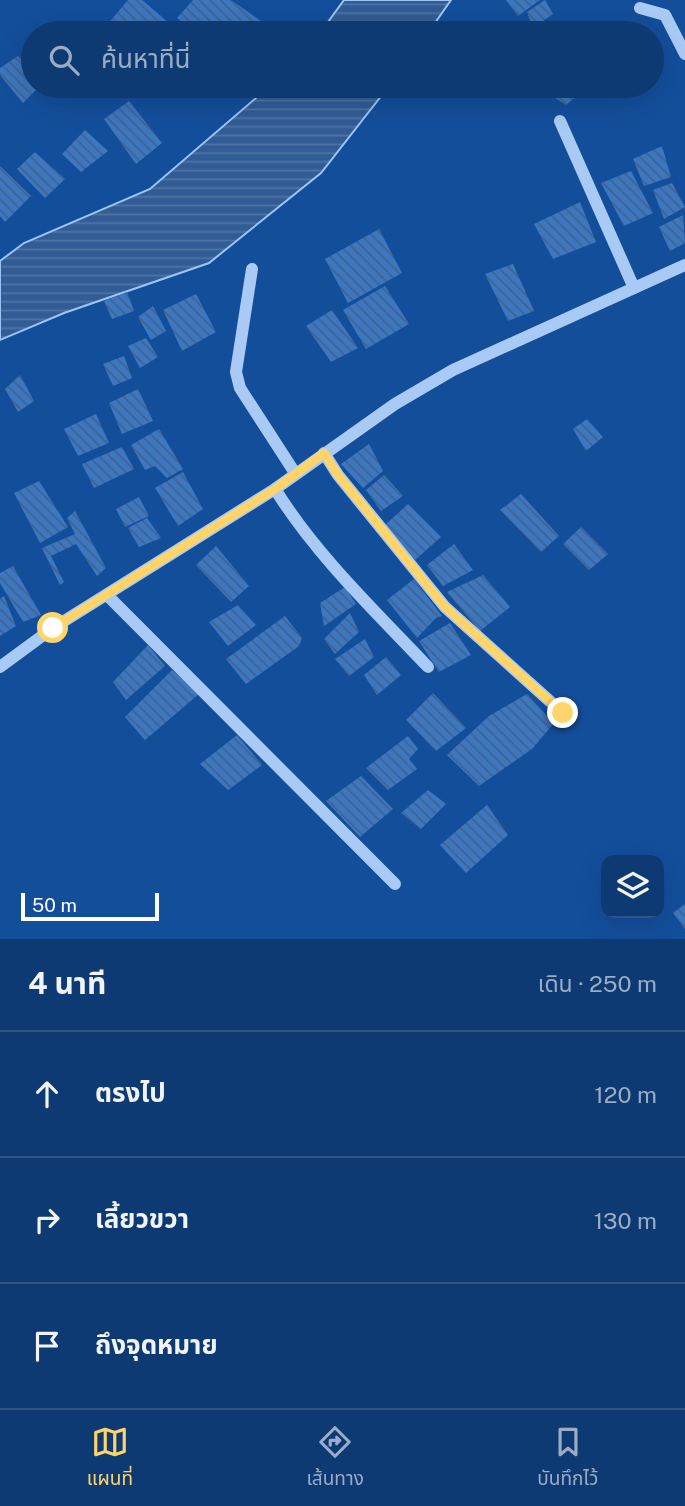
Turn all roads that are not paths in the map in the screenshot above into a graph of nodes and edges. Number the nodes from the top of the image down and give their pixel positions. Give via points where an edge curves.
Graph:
1 (640, 8) dead end
2 (685, 54) edge
3 (559, 121) dead end
4 (685, 265) edge
5 (252, 269) dead end
6 (634, 288) junction
7 (324, 453) junction
8 (295, 473) junction
9 (275, 489) junction
10 (107, 595) junction
11 (0, 667) edge
12 (428, 667) dead end
13 (563, 713) dead end
14 (395, 884) dead end

1 - 2 street via 665,15
3 - 6 street
4 - 6 street
5 - 8 street via 236,372 240,388
6 - 7 street via 453,370
7 - 8 street
7 - 13 street via 445,607
8 - 9 street
9 - 10 street
9 - 12 street via 361,596
10 - 11 street
10 - 14 street

